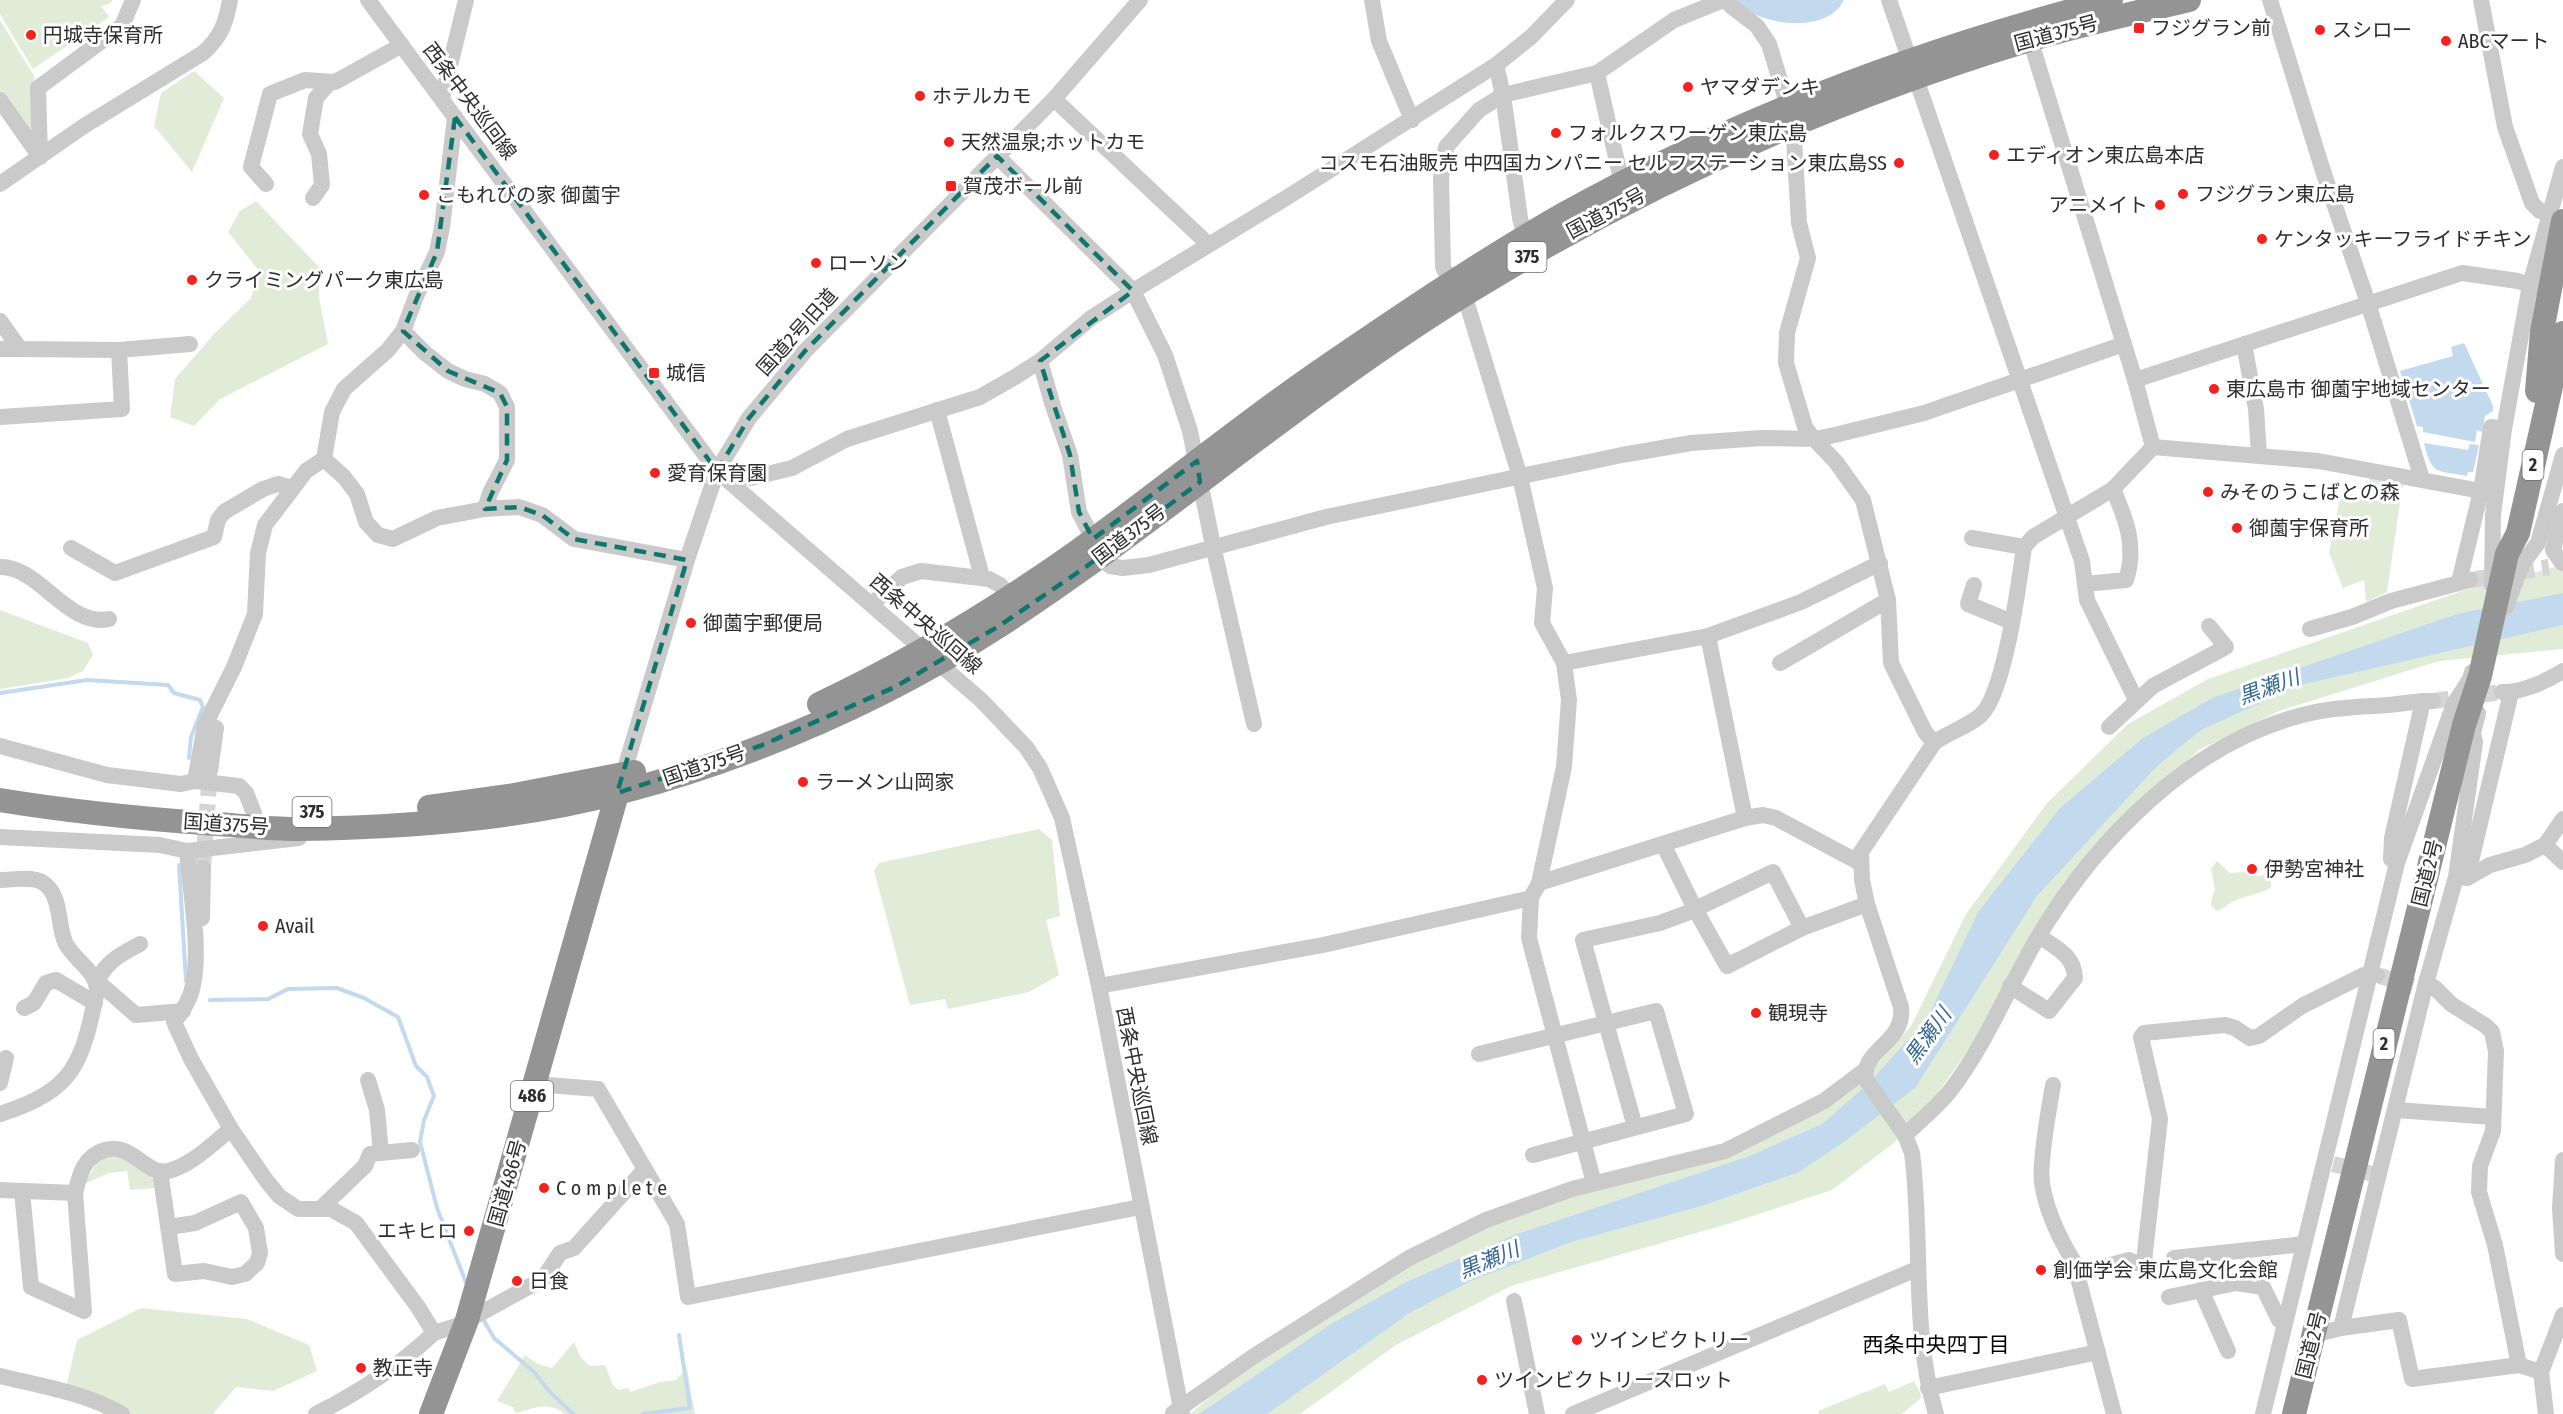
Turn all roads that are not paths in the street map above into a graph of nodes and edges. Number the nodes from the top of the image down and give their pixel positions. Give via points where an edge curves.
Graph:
1 (133, 0) edge
2 (230, 0) edge
3 (368, 0) edge
4 (466, 0) edge
5 (1140, 0) edge
6 (1372, 0) edge
7 (1567, 0) edge
8 (1725, 0) edge
9 (1889, 0) edge
10 (2110, 0) edge
11 (2189, 0) edge
12 (2270, 0) edge
13 (2481, 0) edge
14 (2030, 39) junction
15 (402, 45) junction
16 (1496, 65) junction
17 (1912, 68) junction
18 (1597, 73) junction
19 (330, 82) junction
20 (1503, 94) junction
21 (442, 98) junction
22 (1054, 99) junction
23 (0, 100) edge
24 (1791, 115) junction
25 (455, 117) junction
26 (1412, 120) junction
27 (997, 156) junction
28 (40, 157) junction
29 (2563, 167) edge
30 (0, 184) edge
31 (266, 184) dead end
32 (1622, 184) junction
33 (313, 198) dead end
34 (2557, 217) edge
35 (1525, 237) junction
36 (1208, 244) junction
37 (2536, 287) junction
38 (1456, 290) junction
39 (1133, 291) junction
40 (2368, 303) junction
41 (0, 321) edge
42 (403, 331) junction
43 (2563, 333) edge
44 (190, 344) dead end
45 (2124, 344) junction
46 (2244, 344) junction
47 (0, 349) edge
48 (20, 349) junction
49 (119, 350) junction
50 (1040, 361) junction
51 (2019, 380) junction
52 (2135, 380) junction
53 (2563, 381) edge
54 (938, 410) junction
55 (0, 417) edge
56 (2504, 429) junction
57 (1814, 440) junction
58 (2153, 447) junction
59 (2259, 455) junction
60 (2563, 455) edge
61 (324, 459) junction
62 (717, 471) junction
63 (1198, 471) junction
64 (1520, 477) junction
65 (2422, 479) junction
66 (292, 488) junction
67 (2113, 489) junction
68 (2481, 491) junction
69 (485, 509) junction
70 (2563, 511) edge
71 (2067, 517) junction
72 (2518, 533) junction
73 (1972, 538) dead end
74 (1213, 546) junction
75 (1097, 547) junction
76 (2025, 547) junction
77 (70, 548) dead end
78 (687, 560) junction
79 (1880, 563) junction
80 (2558, 564) edge
81 (0, 567) edge
82 (982, 577) junction
83 (2085, 584) junction
84 (1974, 585) dead end
85 (2500, 595) junction
86 (1010, 596) junction
87 (1888, 600) junction
88 (872, 604) junction
89 (109, 619) dead end
90 (2012, 622) junction
91 (2209, 626) dead end
92 (2310, 629) dead end
93 (1708, 636) junction
94 (238, 657) junction
95 (933, 657) junction
96 (1564, 663) junction
97 (1780, 663) dead end
98 (2563, 671) edge
99 (2479, 677) junction
100 (2136, 700) junction
101 (1254, 724) dead end
102 (2109, 727) dead end
103 (1934, 743) junction
104 (0, 746) edge
105 (210, 771) tunnel mouth
106 (195, 781) junction
107 (0, 784) edge
108 (620, 784) junction
109 (0, 800) edge
110 (254, 813) junction
111 (1745, 818) junction
112 (2563, 819) edge
113 (340, 828) junction
114 (0, 837) edge
115 (1663, 844) junction
116 (2544, 845) junction
117 (187, 851) junction
118 (2563, 862) edge
119 (1860, 863) junction
120 (2397, 863) junction
121 (203, 868) tunnel mouth
122 (2461, 877) junction
123 (0, 880) edge
124 (1535, 890) junction
125 (1867, 904) junction
126 (1695, 909) junction
127 (1802, 928) junction
128 (2039, 936) junction
129 (140, 944) dead end
130 (195, 952) junction
131 (2375, 975) junction
132 (97, 981) junction
133 (1099, 986) junction
134 (2010, 986) junction
135 (2421, 986) junction
136 (95, 1003) junction
137 (24, 1008) dead end
138 (183, 1011) junction
139 (1606, 1023) junction
140 (1556, 1035) junction
141 (1479, 1054) dead end
142 (6, 1058) dead end
143 (1865, 1075) junction
144 (368, 1080) dead end
145 (0, 1083) edge
146 (535, 1084) junction
147 (2053, 1085) dead end
148 (2396, 1110) junction
149 (0, 1114) edge
150 (2493, 1117) junction
151 (1635, 1127) junction
152 (231, 1129) junction
153 (1905, 1135) junction
154 (1583, 1142) junction
155 (412, 1150) dead end
156 (381, 1153) junction
157 (1533, 1155) dead end
158 (2563, 1160) edge
159 (645, 1169) junction
160 (160, 1171) junction
161 (1594, 1183) junction
162 (0, 1191) edge
163 (22, 1191) junction
164 (75, 1193) junction
165 (1140, 1207) junction
166 (320, 1209) junction
167 (169, 1227) junction
168 (2304, 1244) junction
169 (2563, 1254) edge
170 (2174, 1258) dead end
171 (1917, 1269) junction
172 (2080, 1273) junction
173 (2201, 1290) junction
174 (2169, 1297) dead end
175 (1514, 1300) dead end
176 (2563, 1316) edge
177 (467, 1320) junction
178 (2279, 1320) dead end
179 (2341, 1328) junction
180 (434, 1333) junction
181 (2313, 1335) junction
182 (2228, 1351) dead end
183 (2098, 1352) junction
184 (2519, 1365) junction
185 (2541, 1372) junction
186 (0, 1376) edge
187 (1928, 1388) junction
188 (1177, 1411) edge
189 (122, 1414) edge
190 (316, 1414) edge
191 (431, 1414) edge
192 (1537, 1414) edge
193 (1573, 1414) edge
194 (1936, 1414) edge
195 (2115, 1414) edge
196 (2263, 1414) edge
197 (2294, 1414) edge
198 (2546, 1414) edge

1 - 28 street via 122,26 38,88
2 - 28 street via 227,21 217,40 203,53
3 - 15 street, 西条中央巡回線
4 - 21 street
5 - 22 street, 国道2号旧道
6 - 26 street via 1380,41
7 - 16 street
8 - 18 street via 1674,20
8 - 24 street via 1762,32 1769,44
9 - 17 street
10 - 17 highway, 国道375号 / 375 via 2044,18
11 - 14 highway, 国道375号 / 375
12 - 40 street
13 - 34 street via 2505,127 2532,203 2540,211
14 - 17 highway, 国道375号 / 375
14 - 45 street
15 - 19 street
15 - 21 street, 西条中央巡回線
16 - 20 street
16 - 26 street
17 - 24 highway, 国道375号 / 375
17 - 51 street
18 - 20 street
18 - 32 street
19 - 31 street via 305,80 270,94 251,168
19 - 33 street via 316,98 310,135 318,154 322,184
20 - 35 street
20 - 38 street via 1479,110 1446,147 1441,178 1443,267
21 - 25 street, 西条中央巡回線
22 - 27 street, 国道2号旧道
22 - 36 street
23 - 28 street
24 - 32 highway, 国道375号 / 375
24 - 38 highway, 国道375号 / 375
24 - 57 street via 1796,139 1799,223 1808,258 1787,333 1786,363 1805,426
25 - 42 street via 437,252
25 - 62 street, 西条中央巡回線
26 - 36 street
27 - 39 street
27 - 62 street, 国道2号旧道 via 805,351 749,418
28 - 30 street
29 - 34 street
32 - 35 highway, 国道375号 / 375
34 - 37 street
34 - 72 highway via 2535,422
35 - 38 highway, 国道375号 / 375
36 - 39 street
37 - 40 street via 2462,273
37 - 56 street
38 - 63 highway, 国道375号 / 375 via 1324,390
38 - 64 street via 1468,307
39 - 50 street via 1091,318
39 - 63 street via 1165,355
40 - 46 street
40 - 65 street
41 - 48 street
42 - 61 street via 388,350 344,389 332,412
42 - 69 street via 448,371 500,393 507,408 507,460
43 - 72 highway, 国道2号 / 2
44 - 49 street
45 - 51 street
45 - 52 street
46 - 52 street
46 - 59 street via 2256,409
47 - 48 street
48 - 49 street
49 - 55 street via 122,409
50 - 54 street via 980,397
50 - 75 street via 1070,456 1079,512
51 - 57 street via 1924,413
51 - 71 street
52 - 58 street
53 - 72 highway
54 - 62 street via 846,439 792,468 751,478
54 - 82 street
56 - 68 street via 2491,427
56 - 85 street via 2493,515
57 - 64 street via 1762,438 1691,443
57 - 79 street via 1836,462 1863,500
58 - 59 street
58 - 67 street
59 - 65 street
60 - 85 street via 2538,543
61 - 66 street via 306,471
61 - 69 street via 357,494 366,522 378,536 393,539 437,518
62 - 78 street, 国道2号旧道
62 - 88 street, 西条中央巡回線
63 - 74 street
63 - 75 highway, 国道375号 / 375
64 - 74 street
64 - 96 street via 1545,588 1542,623
65 - 68 street
66 - 77 street via 278,484 263,489 224,512 214,537 115,573
66 - 94 street via 265,525 258,553 255,614
67 - 71 street
67 - 83 street via 2124,513 2132,548 2131,564 2126,580
68 - 92 street via 2465,581
69 - 78 street via 519,507 542,515 574,539
70 - 80 street via 2553,550
71 - 76 street via 2033,537
71 - 83 street via 2082,561
72 - 85 highway, 国道2号 / 2 via 2507,554
73 - 76 street
74 - 75 street via 1149,565 1123,568 1110,566
74 - 101 street
75 - 86 highway, 国道375号 / 375
75 - 95 highway, 国道375号 / 375 via 999,626
76 - 90 street
78 - 108 street, 国道2号旧道
79 - 87 street
79 - 93 street via 1801,602
81 - 89 street via 15,569 77,612 97,621
82 - 86 street via 1000,585
82 - 88 street via 912,573
83 - 100 street via 2087,600
84 - 90 street via 1968,604
85 - 99 highway, 国道2号 / 2
86 - 95 highway, 国道375号 / 375
87 - 97 street
87 - 103 street via 1891,663
88 - 95 street, 西条中央巡回線
90 - 103 street via 1990,705 1980,717
91 - 100 street via 2226,647 2153,686
93 - 96 street
93 - 111 street
94 - 105 street via 242,670 214,733
94 - 106 street via 205,725
95 - 108 highway, 国道375号 / 375
95 - 133 street, 西条中央巡回線 via 1009,728 1026,747 1047,783 1062,818
96 - 124 street via 1569,700 1564,767
98 - 122 street via 2506,692
99 - 120 street via 2454,704
99 - 122 street
99 - 181 highway, 国道2号 / 2
100 - 102 street
103 - 119 street via 1865,843
104 - 106 street via 107,775 181,784
106 - 110 street via 239,786
107 - 110 highway, 国道375号 / 375 via 65,795
108 - 110 highway, 国道375号 / 375 via 422,808
108 - 113 highway, 国道375号 / 375 via 508,815
108 - 146 highway, 国道486号 / 486
109 - 113 highway, 国道375号 / 375 via 130,817 267,828
111 - 115 street
111 - 119 street via 1776,818
112 - 116 street
113 - 117 street via 326,834
114 - 117 street via 160,845
115 - 124 street
115 - 126 street
116 - 118 street
116 - 122 street
117 - 130 street
119 - 125 street
120 - 128 street via 2391,859 2392,838 2428,701 2310,713 2250,734 2188,770 2126,823 2071,888
120 - 131 street
121 - 130 street via 202,947
122 - 135 street
123 - 132 street via 42,883 54,896 65,943
124 - 133 street via 1323,945
124 - 140 street via 1528,938
125 - 127 street
125 - 143 street via 1902,1018 1897,1032 1869,1060
126 - 127 street via 1773,872
126 - 127 street via 1727,966
126 - 139 street via 1660,923 1583,940
128 - 134 street
128 - 134 street via 2067,955 2075,978 2049,1011
129 - 132 street via 114,958
130 - 138 street via 193,987
131 - 168 street
131 - 172 street via 2302,1006 2259,1036 2250,1038 2225,1025 2141,1037 2160,1119 2144,1261 2129,1260
132 - 136 street
132 - 138 street via 136,1015
133 - 165 street, 西条中央巡回線
134 - 153 street via 1959,1079
135 - 148 street
135 - 150 street via 2435,988 2492,1032 2496,1051
136 - 137 street via 56,980 46,983 34,1003
136 - 149 street via 81,1055 72,1072 57,1087
138 - 152 street via 174,1022
139 - 140 street
139 - 151 street
139 - 151 street via 1656,1011 1686,1114
140 - 141 street
140 - 154 street
142 - 145 street
143 - 153 street
143 - 161 street via 1824,1101 1725,1151
144 - 156 street via 380,1128
146 - 159 street via 598,1089
146 - 177 highway, 国道486号 / 486
147 - 172 street via 2041,1181 2049,1213
148 - 150 street
148 - 179 street via 2376,1175
150 - 184 street via 2479,1191 2495,1245
151 - 154 street
152 - 160 street via 189,1162
152 - 166 street via 279,1196 298,1209
153 - 171 street via 1914,1170
154 - 157 street
154 - 161 street
155 - 156 street
156 - 166 street via 370,1154 365,1166
158 - 169 street
159 - 165 street via 677,1224 688,1298
159 - 177 street via 574,1248 560,1253 543,1279
160 - 164 street via 116,1147 97,1152 85,1162
160 - 167 street
161 - 188 street via 1486,1220 1409,1258 1254,1356
162 - 163 street
163 - 164 street
163 - 164 street via 31,1287 84,1311
165 - 188 street, 西条中央巡回線
166 - 180 street via 331,1209 356,1223
167 - 167 street via 175,1274 204,1271 232,1277 245,1274 257,1263 260,1253 256,1228 240,1202 195,1223
168 - 170 street
168 - 196 street
171 - 187 street
171 - 193 street
172 - 183 street via 2078,1278
173 - 174 street
173 - 178 street via 2236,1283 2264,1287
173 - 182 street
175 - 192 street
176 - 185 street
177 - 180 street
177 - 191 highway, 国道486号 / 486
179 - 181 street
179 - 184 street via 2399,1320 2412,1380
180 - 190 street via 346,1399
181 - 197 highway, 国道2号 / 2
183 - 187 street
183 - 195 street
184 - 185 street
185 - 198 street
186 - 189 street via 107,1405
187 - 194 street

